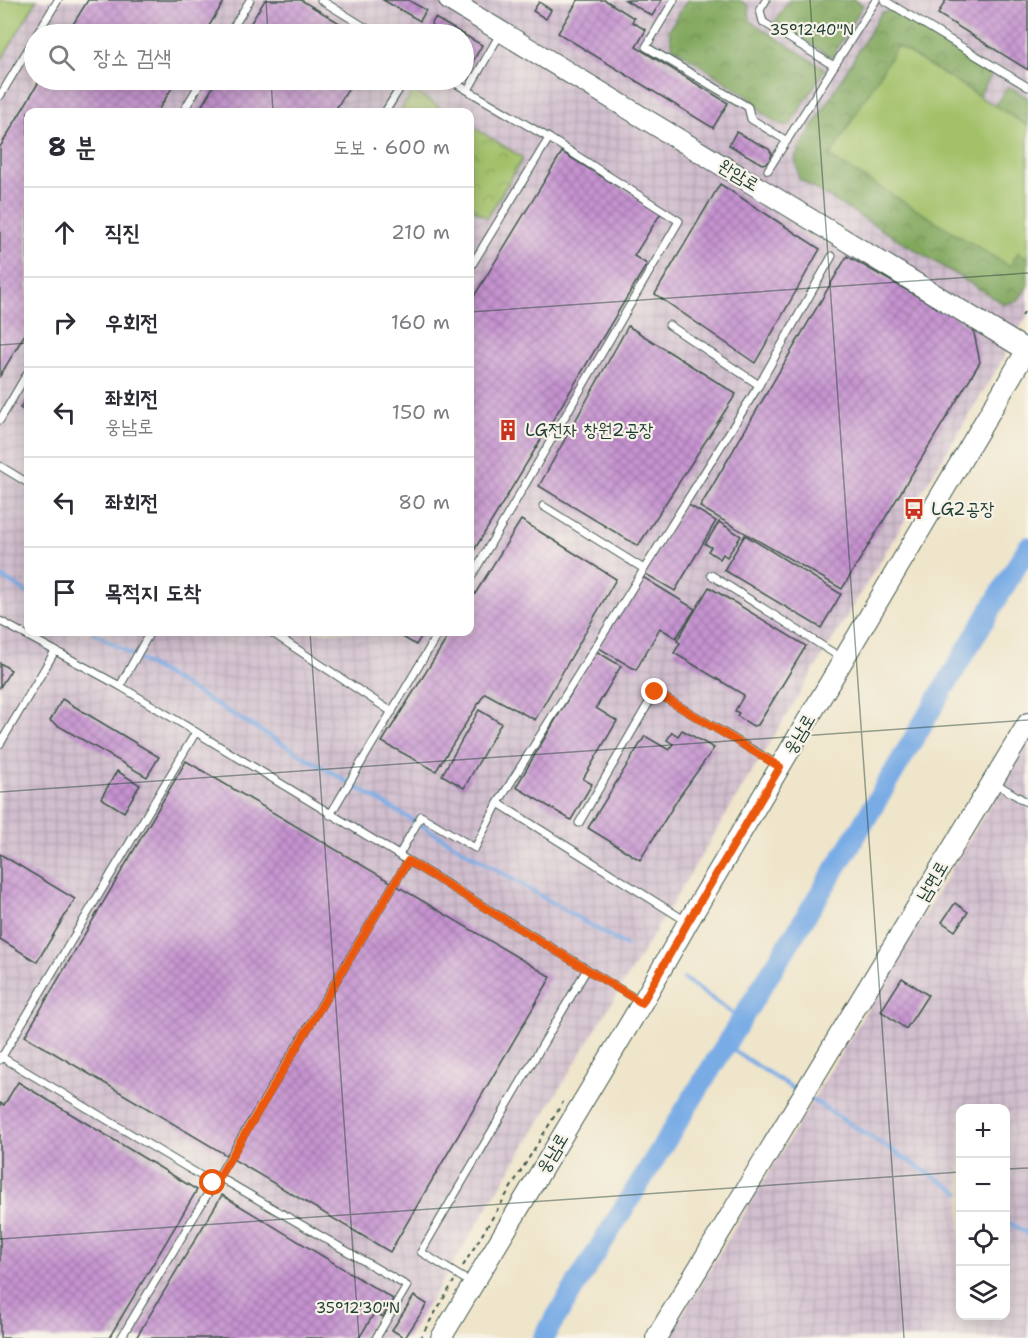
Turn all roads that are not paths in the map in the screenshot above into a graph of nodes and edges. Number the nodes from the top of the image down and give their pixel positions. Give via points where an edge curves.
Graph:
1 (58, 0) edge
2 (250, 0) edge
3 (321, 0) edge
4 (449, 0) edge
5 (674, 0) edge
6 (766, 0) edge
7 (876, 0) edge
8 (884, 0) edge
9 (43, 24) edge
10 (235, 24) edge
11 (360, 24) edge
12 (501, 31) junction
13 (24, 56) edge
14 (834, 66) junction
15 (474, 79) edge
16 (1028, 87) edge
17 (196, 90) edge
18 (399, 90) edge
19 (468, 90) edge
20 (0, 96) edge
21 (185, 108) edge
22 (388, 108) edge
23 (549, 138) junction
24 (787, 141) junction
25 (768, 170) dead end
26 (832, 256) dead end
27 (474, 261) edge
28 (669, 325) dead end
29 (1027, 350) edge
30 (24, 379) edge
31 (759, 385) junction
32 (0, 420) edge
33 (0, 466) edge
34 (24, 481) edge
35 (543, 506) dead end
36 (644, 569) junction
37 (474, 572) edge
38 (711, 575) dead end
39 (0, 621) edge
40 (24, 634) edge
41 (28, 636) edge
42 (147, 636) edge
43 (277, 636) edge
44 (436, 636) edge
45 (55, 651) junction
46 (844, 659) junction
47 (120, 686) junction
48 (392, 712) junction
49 (1028, 723) edge
50 (196, 732) junction
51 (0, 744) edge
52 (780, 767) junction
53 (993, 782) junction
54 (498, 802) junction
55 (1028, 802) edge
56 (330, 815) junction
57 (579, 823) dead end
58 (399, 855) junction
59 (408, 861) junction
60 (688, 922) junction
61 (588, 969) junction
62 (642, 1003) junction
63 (0, 1058) edge
64 (216, 1180) junction
65 (473, 1284) junction
66 (122, 1338) edge
67 (376, 1338) edge
68 (441, 1338) edge
69 (656, 1338) edge

1 - 9 lane
2 - 10 lane
3 - 11 lane
4 - 12 street, 완암로
5 - 24 lane via 646,46 748,107 751,118
6 - 14 lane via 760,10 763,22
7 - 14 lane
8 - 16 lane
12 - 15 lane
12 - 29 street, 완암로
13 - 20 lane
14 - 24 lane
17 - 21 lane
18 - 22 lane
19 - 23 lane
23 - 27 lane
23 - 37 lane via 679,221
24 - 25 lane
26 - 31 lane
28 - 31 lane
29 - 46 street, 웅남로
30 - 32 lane
31 - 36 lane
33 - 34 lane
35 - 36 lane
36 - 54 lane
38 - 46 lane
39 - 40 lane
41 - 45 lane
42 - 47 lane
43 - 48 lane
44 - 48 lane
45 - 47 lane
45 - 51 lane
46 - 52 street, 웅남로
47 - 50 lane
48 - 56 lane
49 - 53 street, 남면로
50 - 56 lane
50 - 63 lane
52 - 57 lane via 655,692
52 - 60 street, 웅남로
53 - 55 lane
53 - 69 street, 남면로
54 - 58 lane via 475,848 421,816
54 - 60 lane
56 - 58 lane
58 - 59 lane
59 - 61 lane
59 - 64 lane
60 - 62 street, 웅남로
61 - 62 lane
61 - 65 lane via 421,1252
62 - 65 street, 웅남로
63 - 64 lane
64 - 66 lane
64 - 67 lane via 407,1286
65 - 68 street, 웅남로

